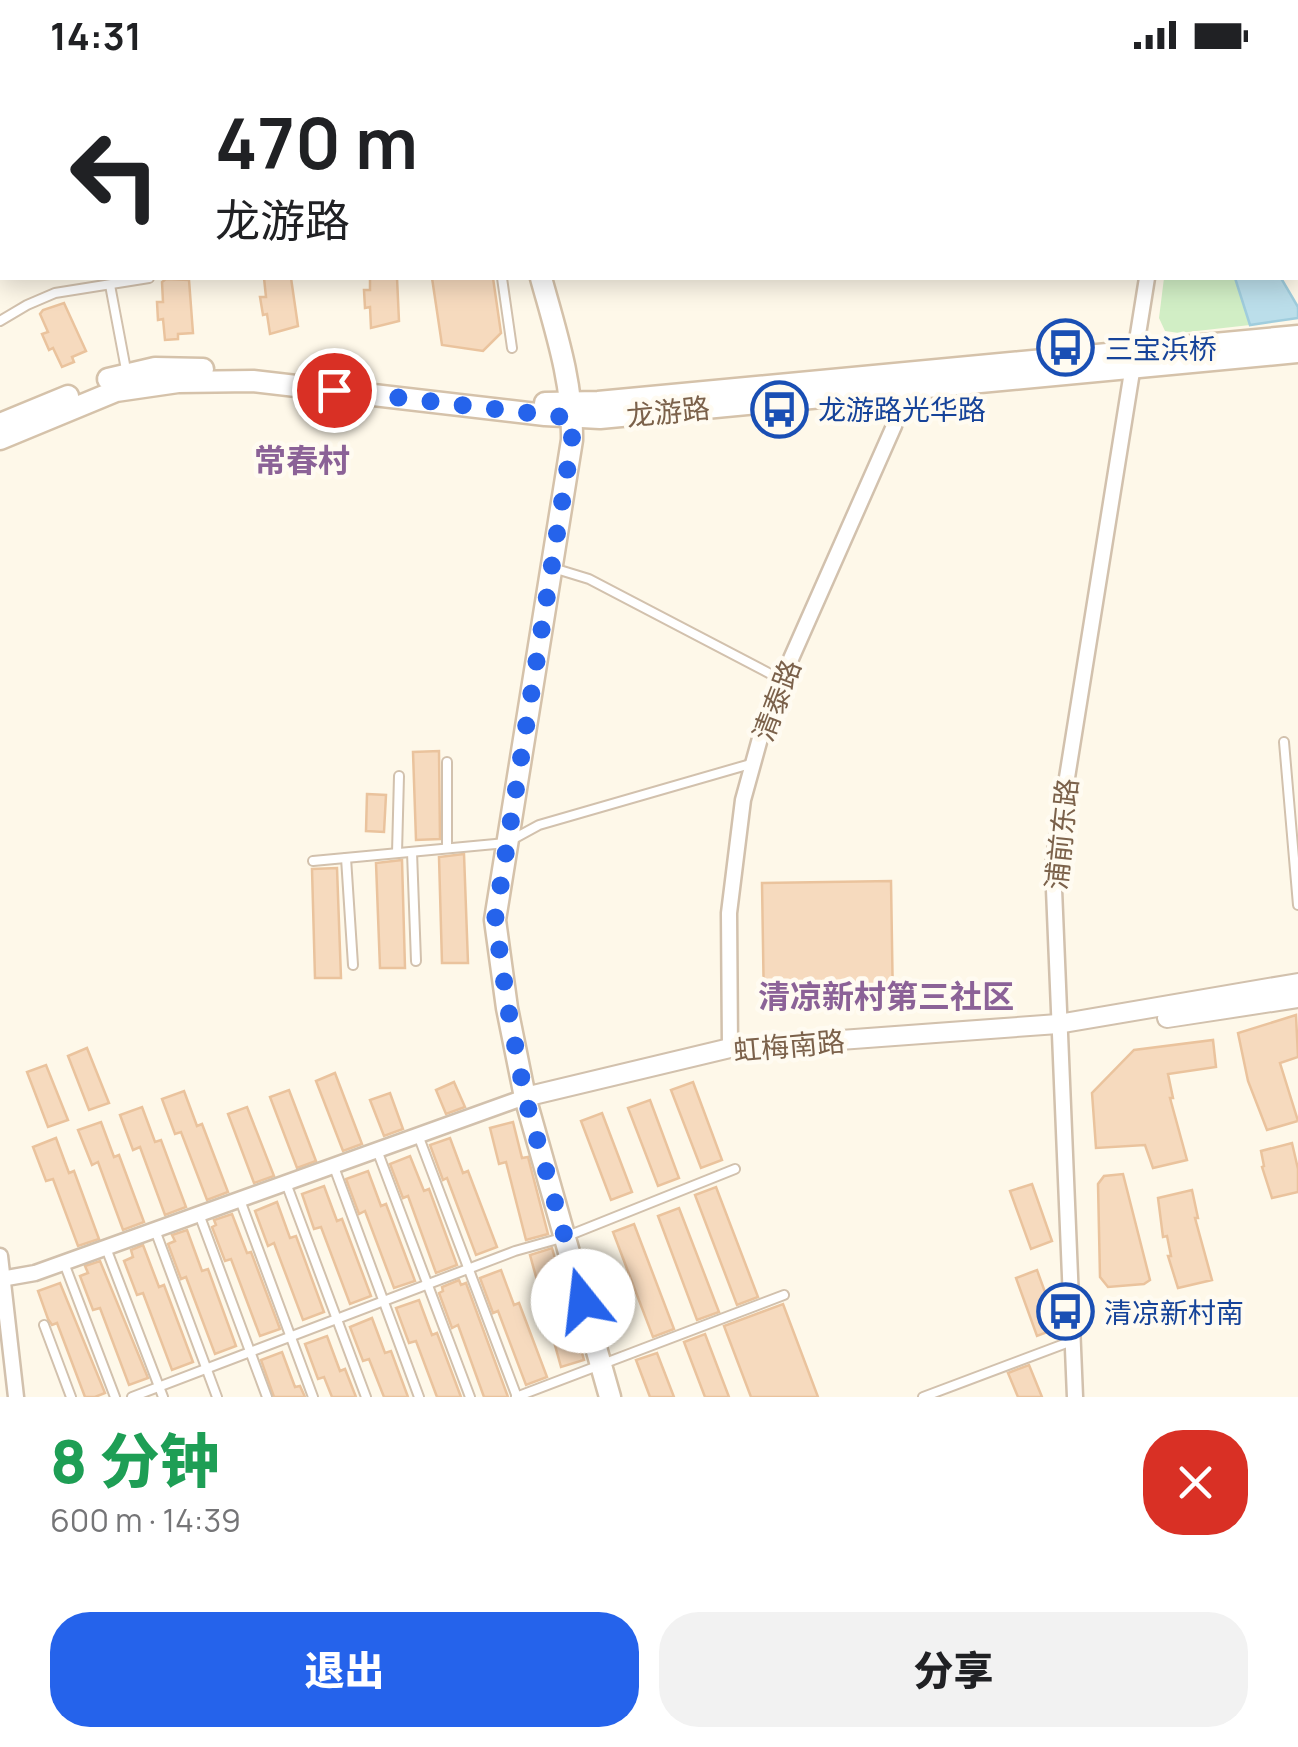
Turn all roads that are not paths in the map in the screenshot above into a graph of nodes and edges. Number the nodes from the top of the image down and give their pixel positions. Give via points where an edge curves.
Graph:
1 (139, 280) edge
2 (502, 280) edge
3 (540, 280) edge
4 (1147, 280) edge
5 (110, 285) junction
6 (0, 321) edge
7 (1288, 345) edge
8 (512, 348) dead end
9 (1134, 359) junction
10 (127, 374) junction
11 (909, 380) junction
12 (573, 411) junction
13 (0, 424) edge
14 (0, 439) edge
15 (551, 568) junction
16 (782, 680) junction
17 (1284, 742) dead end
18 (447, 762) dead end
19 (754, 762) junction
20 (399, 776) dead end
21 (1295, 834) edge
22 (506, 843) junction
23 (447, 848) junction
24 (412, 852) junction
25 (397, 853) junction
26 (346, 858) junction
27 (313, 861) dead end
28 (1298, 905) edge
29 (416, 960) dead end
30 (353, 964) dead end
31 (1298, 983) edge
32 (1298, 998) edge
33 (1058, 1024) junction
34 (730, 1048) junction
35 (525, 1097) junction
36 (418, 1135) junction
37 (377, 1150) junction
38 (334, 1166) junction
39 (735, 1170) dead end
40 (286, 1183) junction
41 (240, 1200) junction
42 (199, 1214) junction
43 (155, 1230) junction
44 (565, 1237) junction
45 (106, 1248) junction
46 (0, 1256) edge
47 (64, 1263) junction
48 (468, 1269) junction
49 (0, 1279) edge
50 (428, 1284) junction
51 (784, 1295) dead end
52 (384, 1301) junction
53 (337, 1319) junction
54 (44, 1325) dead end
55 (291, 1336) junction
56 (1072, 1340) junction
57 (250, 1352) junction
58 (601, 1365) junction
59 (206, 1368) junction
60 (159, 1387) junction
61 (16, 1397) edge
62 (71, 1397) edge
63 (115, 1397) edge
64 (132, 1397) edge
65 (163, 1397) edge
66 (217, 1397) edge
67 (267, 1397) edge
68 (314, 1397) edge
69 (366, 1397) edge
70 (419, 1397) edge
71 (470, 1397) edge
72 (516, 1397) edge
73 (610, 1397) edge
74 (923, 1397) edge
75 (1075, 1397) edge

1 - 5 lane
2 - 8 lane
3 - 12 main road
4 - 9 street, 浦前东路
5 - 6 lane via 55,294
5 - 10 lane
7 - 9 main road, 龙游路
9 - 11 main road, 龙游路
9 - 33 street, 浦前东路 via 1052,865
10 - 12 main road, 龙游路 via 238,368
10 - 13 main road, 龙游路
11 - 12 main road, 龙游路
11 - 16 street, 清泰路
12 - 14 main road, 龙游路 via 253,380 178,382 116,390
12 - 15 main road
15 - 16 lane via 589,579
15 - 22 main road
16 - 19 street, 清泰路
17 - 21 lane
18 - 23 lane
19 - 22 lane via 539,826
19 - 34 street, 清泰路 via 730,913
20 - 25 lane
21 - 28 lane
22 - 23 lane
22 - 35 main road via 495,920
23 - 24 lane
24 - 25 lane
24 - 29 lane
25 - 26 lane
26 - 27 lane
26 - 30 lane
31 - 33 street, 虹梅南路
32 - 33 street, 虹梅南路 via 1087,1030
33 - 34 street, 虹梅南路
33 - 56 street, 浦前东路
34 - 35 street, 虹梅南路
35 - 36 street
35 - 44 main road
36 - 37 street
36 - 48 lane
37 - 38 street
37 - 50 lane
38 - 40 street
38 - 52 lane
39 - 44 lane
40 - 41 street
40 - 53 lane
41 - 42 street
41 - 55 lane
42 - 43 street
42 - 57 lane
43 - 45 street
43 - 59 lane
44 - 48 lane
44 - 58 main road
45 - 47 street
45 - 60 lane
46 - 49 street
47 - 49 street
47 - 63 lane
48 - 50 lane
48 - 72 lane
49 - 61 street
50 - 52 lane
50 - 71 lane
51 - 58 lane
52 - 53 lane
52 - 70 lane
53 - 55 lane
53 - 69 lane
54 - 62 lane
55 - 57 lane
55 - 68 lane
56 - 74 lane
56 - 75 street, 浦前东路
57 - 59 lane
57 - 67 lane
58 - 72 lane
58 - 73 main road
59 - 60 lane
59 - 66 lane
60 - 64 lane
60 - 65 lane

